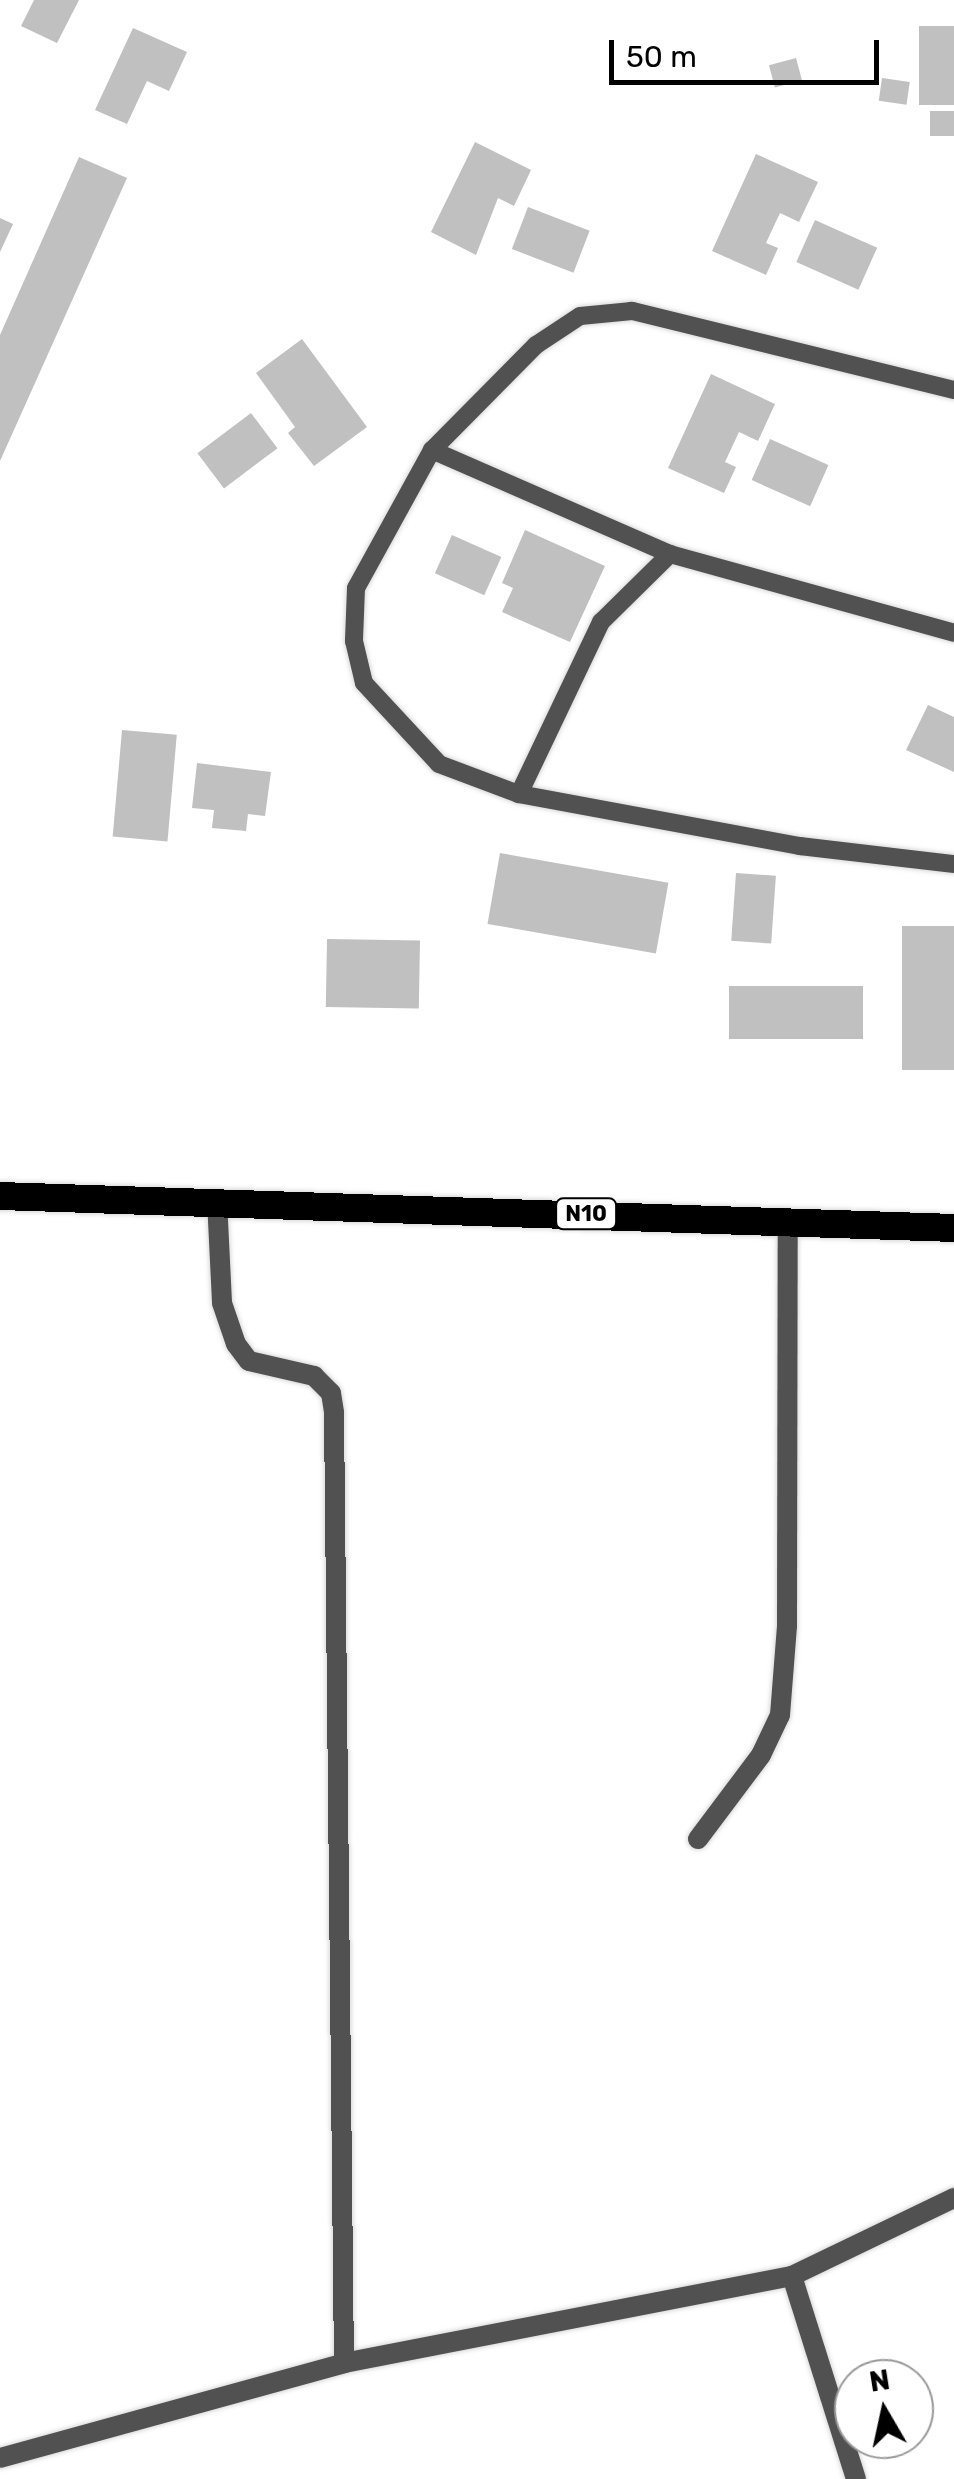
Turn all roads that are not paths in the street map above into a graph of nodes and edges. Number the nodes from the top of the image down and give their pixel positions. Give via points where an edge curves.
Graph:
1 (954, 390) edge
2 (432, 450) junction
3 (670, 554) junction
4 (954, 633) edge
5 (519, 794) junction
6 (954, 864) edge
7 (0, 1196) edge
8 (217, 1200) junction
9 (788, 1222) junction
10 (954, 1228) edge
11 (698, 1839) dead end
12 (954, 2198) edge
13 (792, 2276) junction
14 (344, 2364) junction
15 (0, 2458) edge
16 (856, 2479) edge

1 - 2 lane via 632,311 580,316 536,345
2 - 3 lane
2 - 5 lane via 356,588 354,641 364,683 439,764
3 - 4 lane
3 - 5 lane via 601,622
5 - 6 lane via 800,846
7 - 8 highway, N10
8 - 9 highway, N10
8 - 14 street via 222,1303 236,1344 249,1361 314,1376 331,1393 334,1413
9 - 10 highway, N10
9 - 11 street via 787,1626 780,1715 761,1755
12 - 13 street
13 - 14 street
13 - 16 street
14 - 15 street

